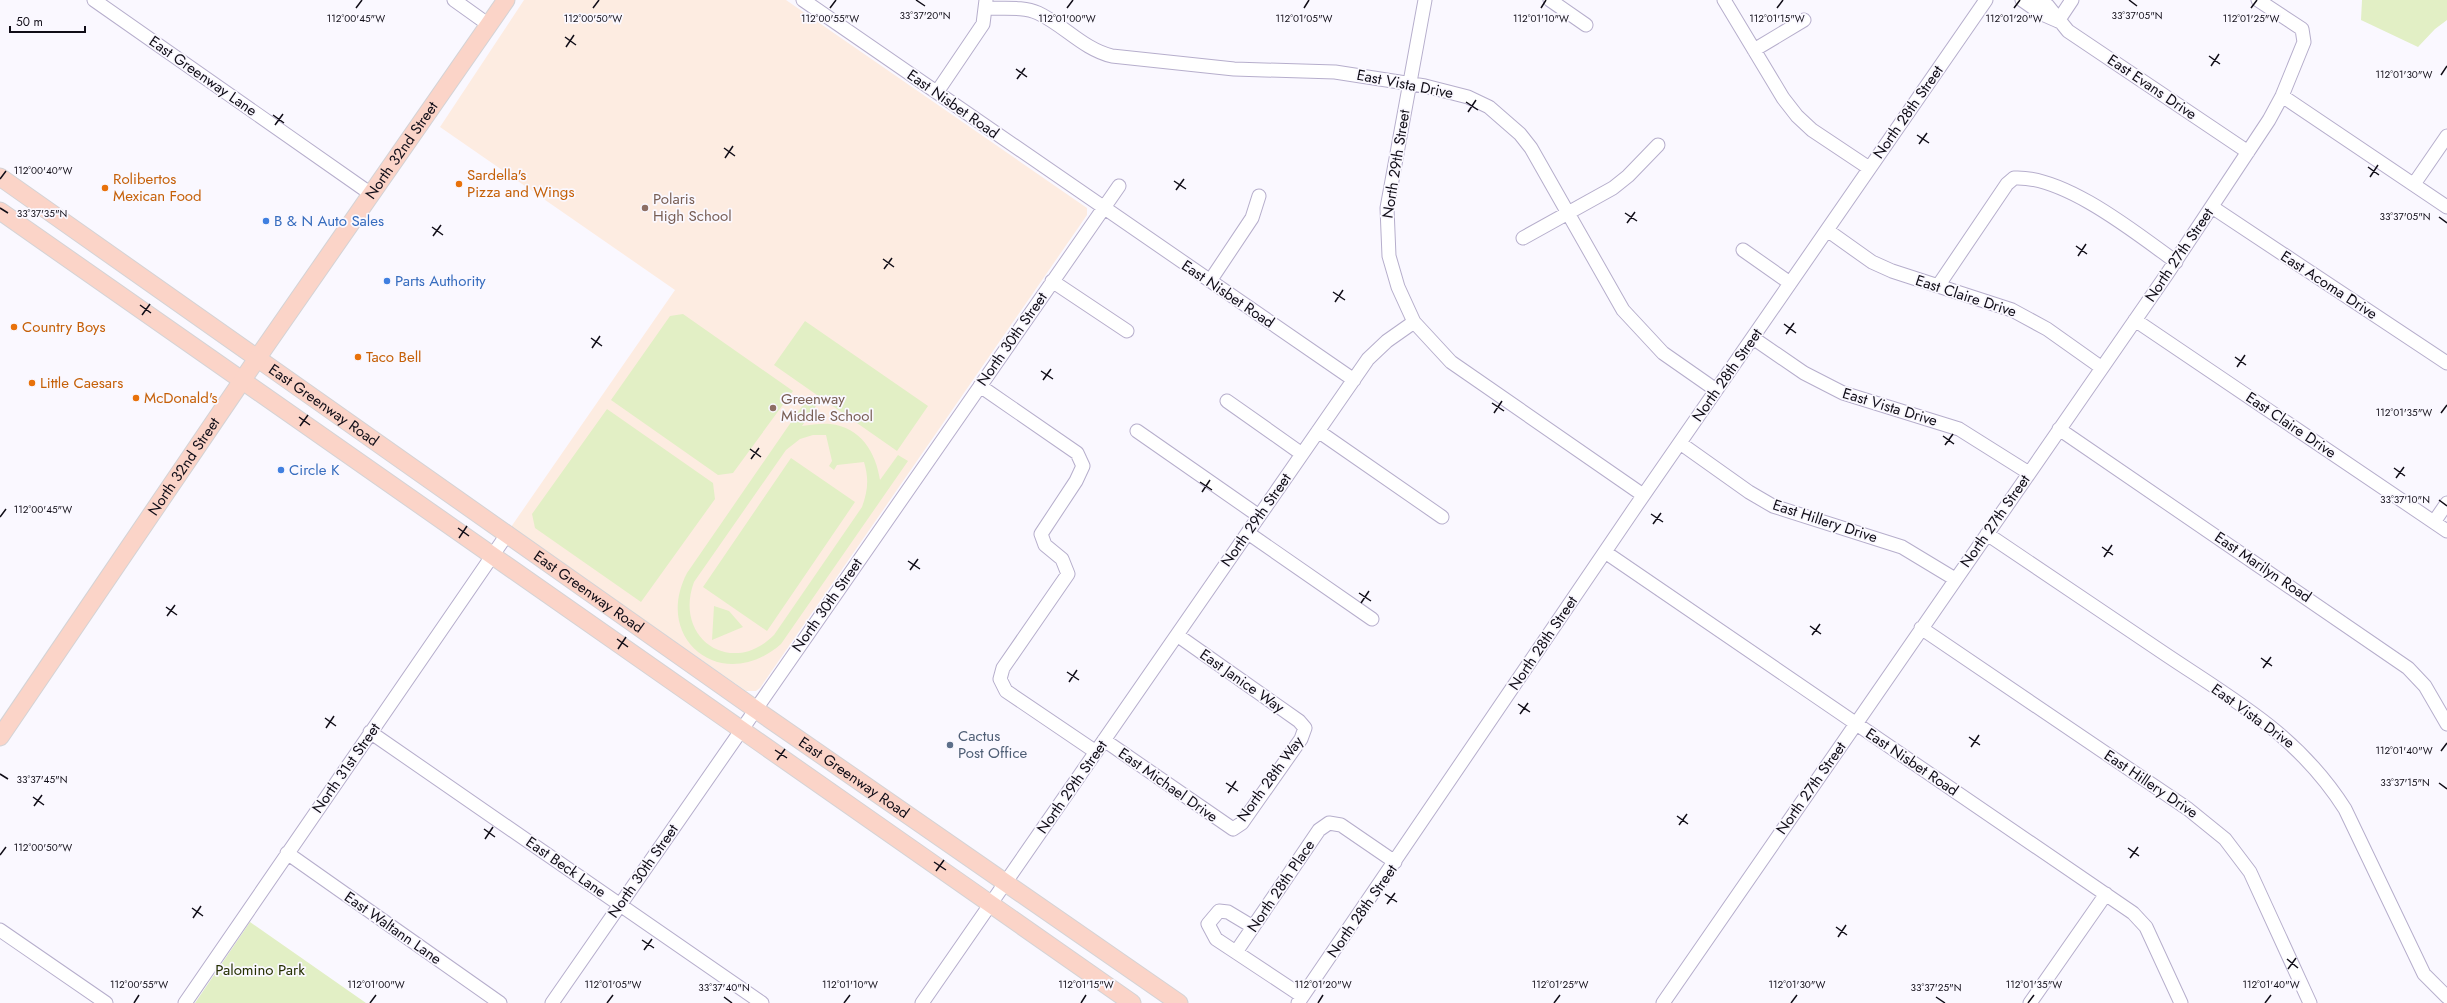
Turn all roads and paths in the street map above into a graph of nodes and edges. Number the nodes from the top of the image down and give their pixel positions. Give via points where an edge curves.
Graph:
1 (94, 0) edge
2 (454, 0) edge
3 (506, 0) edge
4 (803, 0) edge
5 (1425, 0) edge
6 (1550, 0) edge
7 (1724, 0) edge
8 (1986, 0) edge
9 (2022, 0) edge
10 (2040, 0) edge
11 (2072, 0) edge
12 (2258, 0) edge
13 (986, 4) edge
14 (1804, 20) dead end
15 (2058, 21) junction
16 (489, 24) junction
17 (1586, 25) dead end
18 (1754, 50) junction
19 (1410, 84) junction
20 (937, 92) junction
21 (2282, 96) junction
22 (2447, 136) edge
23 (1658, 145) dead end
24 (2248, 152) junction
25 (1868, 168) junction
26 (0, 177) edge
27 (2414, 184) junction
28 (1119, 186) dead end
29 (371, 194) junction
30 (1258, 196) dead end
31 (2212, 207) junction
32 (2447, 207) edge
33 (1103, 208) junction
34 (0, 211) edge
35 (1568, 213) junction
36 (1827, 230) junction
37 (1523, 238) dead end
38 (1743, 250) dead end
39 (2176, 262) junction
40 (124, 264) junction
41 (1052, 281) junction
42 (1210, 281) junction
43 (1790, 283) junction
44 (106, 285) junction
45 (1938, 286) junction
46 (2135, 320) junction
47 (1414, 322) junction
48 (1127, 331) dead end
49 (1753, 338) junction
50 (257, 358) junction
51 (2447, 363) edge
52 (2102, 368) junction
53 (242, 380) junction
54 (1354, 380) junction
55 (980, 386) junction
56 (1716, 390) junction
57 (1228, 401) dead end
58 (2059, 429) junction
59 (1137, 431) dead end
60 (1318, 431) junction
61 (1680, 443) junction
62 (1302, 454) junction
63 (397, 455) junction
64 (2029, 473) junction
65 (381, 478) junction
66 (1644, 495) junction
67 (2447, 503) edge
68 (1259, 516) junction
69 (1442, 517) dead end
70 (2434, 522) junction
71 (2447, 531) edge
72 (1248, 532) junction
73 (508, 533) junction
74 (1987, 534) junction
75 (1605, 552) junction
76 (492, 555) junction
77 (1955, 579) junction
78 (1372, 619) dead end
79 (1921, 628) junction
80 (1177, 635) junction
81 (755, 709) junction
82 (1856, 724) junction
83 (2447, 724) edge
84 (1304, 728) joint
85 (741, 730) junction
86 (370, 732) junction
87 (0, 737) edge
88 (1104, 740) junction
89 (1096, 752) junction
90 (1233, 828) joint
91 (287, 853) junction
92 (1395, 862) junction
93 (1006, 882) junction
94 (2106, 894) junction
95 (991, 904) junction
96 (619, 905) junction
97 (1253, 927) junction
98 (0, 930) edge
99 (1236, 952) junction
100 (2447, 997) edge
101 (1169, 1000) edge
102 (1300, 1000) edge
103 (106, 1003) edge
104 (185, 1003) edge
105 (500, 1003) edge
106 (552, 1003) edge
107 (762, 1003) edge
108 (922, 1003) edge
109 (1132, 1003) edge
110 (1663, 1003) edge
111 (2031, 1003) edge
112 (2181, 1003) edge
113 (2310, 1003) edge

1 - 29 street, East Greenway Lane
2 - 16 street
3 - 16 main road, North 32nd Street
4 - 20 street, East Nisbet Road
5 - 19 street, North 29th Street
6 - 17 street
7 - 18 street
8 - 25 street, North 28th Street
9 - 15 street, East Evans Drive via 2042,14
10 - 15 street, East Evans Drive via 2048,6
11 - 15 street
12 - 21 street, North 27th Street via 2302,29 2304,42
13 - 19 street, East Vista Drive via 1038,12 1094,50 1112,56 1234,69 1335,72
13 - 20 street via 983,24 978,34
14 - 18 street
15 - 24 street, East Evans Drive via 2068,31
16 - 29 main road, North 32nd Street
18 - 25 street via 1797,116 1812,130
19 - 35 street, East Vista Drive via 1468,97 1502,117 1531,148
19 - 47 street, North 29th Street via 1389,191 1386,222 1392,272
20 - 33 street, East Nisbet Road
21 - 24 street, North 27th Street
21 - 27 street
22 - 27 street
23 - 35 street via 1614,188
24 - 31 street, North 27th Street
25 - 36 street, North 28th Street
26 - 40 main road, East Greenway Road
27 - 32 street
28 - 33 street
29 - 50 main road, North 32nd Street
30 - 42 street via 1252,218
31 - 39 street, North 27th Street
31 - 51 street, East Acoma Drive
33 - 41 street, North 30th Street
33 - 42 street, East Nisbet Road
34 - 44 main road, East Greenway Road
35 - 37 street
35 - 56 street, East Vista Drive via 1608,287 1634,324 1662,353
36 - 43 street, North 28th Street
36 - 45 street, East Claire Drive via 1872,262
38 - 43 street
39 - 45 street via 2096,206 2070,193 2022,177 2014,178 2007,184
39 - 46 street, North 27th Street
40 - 44 main road
40 - 50 main road, East Greenway Road
41 - 48 street
41 - 55 street, North 30th Street
42 - 54 street, East Nisbet Road
43 - 49 street, North 28th Street
44 - 53 main road, East Greenway Road
45 - 52 street, East Claire Drive via 2012,310 2046,329
46 - 52 street, North 27th Street
46 - 70 street, East Claire Drive
47 - 54 street, North 29th Street via 1378,349
47 - 66 street via 1440,352 1464,372
49 - 56 street, North 28th Street
49 - 64 street, East Vista Drive via 1826,386 1959,429
50 - 53 main road, North 32nd Street
50 - 63 main road, East Greenway Road
52 - 58 street, North 27th Street
53 - 65 main road, East Greenway Road
53 - 87 main road, North 32nd Street
54 - 60 street, North 29th Street
55 - 81 street, North 30th Street
55 - 89 street, East Michael Drive via 1077,453 1083,466 1041,534 1044,544 1062,560 1068,574 1003,668 1000,679 1006,691
56 - 61 street, North 28th Street
57 - 62 street
58 - 64 street, North 27th Street
58 - 83 street, East Marilyn Road via 2324,608 2408,668 2425,686
59 - 68 street
60 - 62 street, North 29th Street
60 - 69 street
61 - 66 street, North 28th Street
61 - 77 street, East Hillery Drive via 1773,506 1902,547
62 - 68 street, North 29th Street
63 - 65 main road
63 - 73 main road, East Greenway Road
64 - 74 street, North 27th Street
65 - 76 main road, East Greenway Road
66 - 75 street, North 28th Street
67 - 70 street
68 - 72 street, North 29th Street
70 - 71 street, East Claire Drive
72 - 78 street
72 - 80 street, North 29th Street
73 - 76 street, North 31st Street
73 - 81 main road, East Greenway Road
74 - 77 street, North 27th Street
74 - 100 street, East Vista Drive via 2252,712 2298,749 2331,787 2424,974
75 - 82 street, East Nisbet Road
75 - 92 street, North 28th Street
76 - 85 main road, East Greenway Road
76 - 86 street, North 31st Street
77 - 79 street, North 27th Street
79 - 82 street, North 27th Street
79 - 113 street, East Hillery Drive via 2209,823 2225,839 2250,872
80 - 84 street, East Janice Way via 1298,721
80 - 88 street, North 29th Street
81 - 85 street, North 30th Street
81 - 93 main road, East Greenway Road
82 - 94 street, East Nisbet Road
82 - 110 street, North 27th Street
84 - 90 street, North 28th Way via 1301,739 1242,823
85 - 95 main road, East Greenway Road
85 - 96 street, North 30th Street
86 - 91 street, North 31st Street
86 - 96 street, East Beck Lane
88 - 89 street, North 29th Street
88 - 90 street, East Michael Drive
89 - 93 street, North 29th Street
91 - 104 street, North 31st Street
91 - 105 street, East Waltann Lane
92 - 97 street, North 28th Place via 1341,825 1329,823 1320,830
92 - 102 street, North 28th Street
93 - 95 street, North 29th Street
93 - 101 main road, East Greenway Road
94 - 111 street
94 - 112 street, East Nisbet Road via 2133,913 2146,927
95 - 108 street, North 29th Street
95 - 109 main road, East Greenway Road
96 - 106 street, North 30th Street
96 - 107 street, East Beck Lane
97 - 99 street, North 28th Place
97 - 99 street via 1228,912 1219,911 1212,916 1208,924 1209,930 1216,939
98 - 103 street
99 - 102 street

